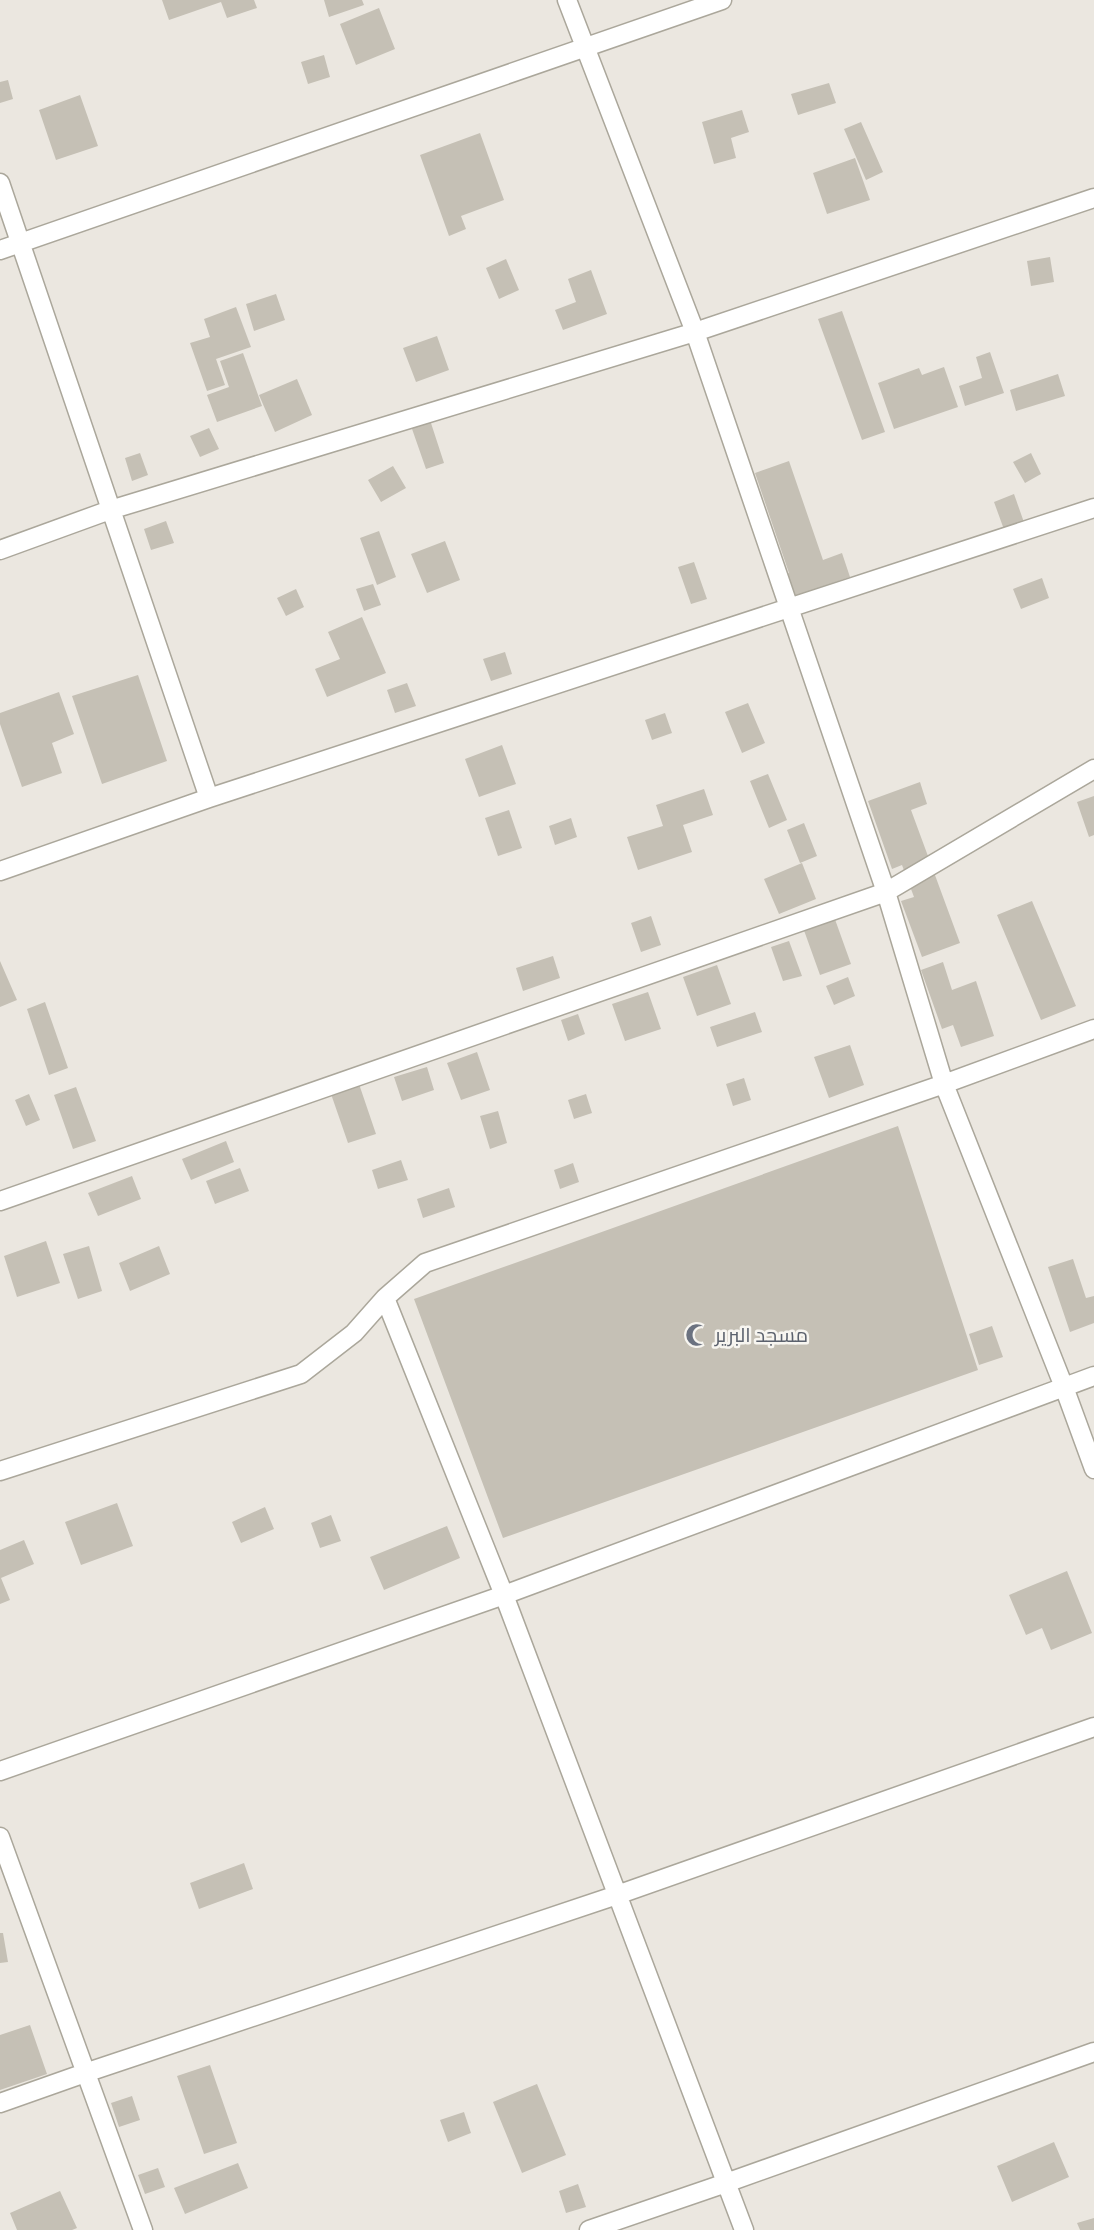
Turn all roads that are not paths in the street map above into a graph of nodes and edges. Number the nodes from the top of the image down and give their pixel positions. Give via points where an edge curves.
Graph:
1 (567, 0) edge
2 (722, 0) edge
3 (584, 46) junction
4 (0, 183) edge
5 (1094, 198) edge
6 (21, 243) junction
7 (0, 250) edge
8 (695, 332) junction
9 (1094, 508) edge
10 (110, 510) junction
11 (0, 550) edge
12 (789, 609) junction
13 (1094, 769) edge
14 (209, 798) junction
15 (0, 871) edge
16 (886, 892) junction
17 (1094, 1029) edge
18 (945, 1084) junction
19 (0, 1201) edge
20 (386, 1298) junction
21 (1094, 1376) edge
22 (1064, 1387) junction
23 (1094, 1469) edge
24 (0, 1471) edge
25 (504, 1595) junction
26 (1094, 1726) edge
27 (0, 1771) edge
28 (0, 1837) edge
29 (617, 1895) junction
30 (1094, 2052) edge
31 (85, 2073) junction
32 (0, 2103) edge
33 (726, 2183) junction
34 (143, 2230) edge
35 (589, 2230) edge
36 (744, 2230) edge

1 - 3 street
2 - 3 street
3 - 6 street
3 - 8 street
4 - 6 street
5 - 8 street
6 - 7 street
6 - 10 street
8 - 10 street
8 - 12 street
9 - 12 street
10 - 11 street
10 - 14 street
12 - 14 street
12 - 16 street
13 - 16 street
14 - 15 street
16 - 18 street
16 - 19 street
17 - 18 street
18 - 20 street via 425,1263
18 - 22 street
20 - 24 street via 354,1333 301,1374
20 - 25 street
21 - 22 street
22 - 23 street
22 - 25 street
25 - 27 street
25 - 29 street
26 - 29 street
28 - 31 street
29 - 31 street
29 - 33 street
30 - 33 street
31 - 32 street
31 - 34 street
33 - 35 street
33 - 36 street

